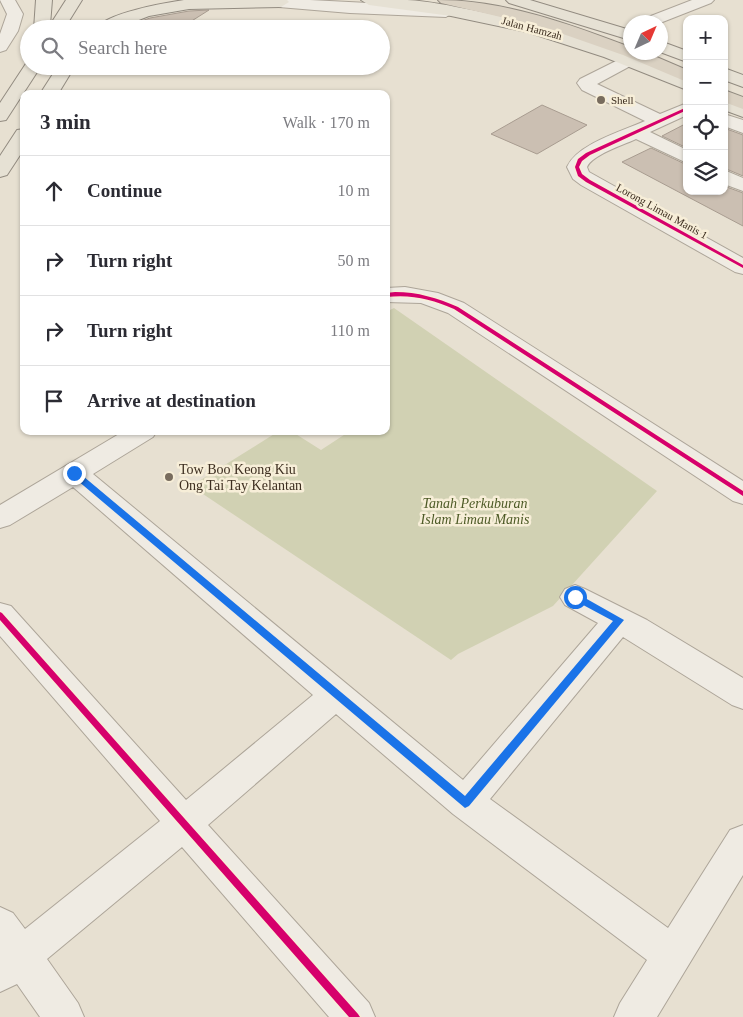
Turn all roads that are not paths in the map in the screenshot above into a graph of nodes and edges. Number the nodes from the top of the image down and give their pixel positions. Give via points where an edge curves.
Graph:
1 (44, 0) edge
2 (74, 0) edge
3 (255, 0) edge
4 (369, 0) edge
5 (446, 0) edge
6 (500, 0) edge
7 (514, 0) edge
8 (706, 0) edge
9 (281, 2) junction
10 (7, 6) edge
11 (464, 12) junction
12 (667, 15) edge
13 (43, 20) edge
14 (62, 20) edge
15 (108, 20) edge
16 (5, 25) edge
17 (623, 32) edge
18 (623, 32) edge
19 (0, 47) edge
20 (668, 49) edge
21 (668, 54) edge
22 (683, 55) edge
23 (623, 58) edge
24 (628, 60) joint
25 (683, 60) edge
26 (27, 75) edge
27 (61, 75) edge
28 (683, 75) edge
29 (728, 75) edge
30 (728, 81) edge
31 (743, 82) edge
32 (683, 83) edge
33 (743, 88) edge
34 (52, 90) edge
35 (728, 97) edge
36 (743, 104) edge
37 (728, 105) edge
38 (683, 110) edge
39 (743, 112) edge
40 (0, 116) edge
41 (660, 121) junction
42 (728, 121) edge
43 (743, 127) edge
44 (636, 132) junction
45 (20, 140) edge
46 (683, 155) edge
47 (0, 171) edge
48 (728, 178) edge
49 (743, 185) edge
50 (743, 267) edge
51 (390, 294) edge
52 (137, 435) edge
53 (74, 473) junction
54 (743, 494) edge
55 (0, 518) edge
56 (575, 597) dead end
57 (0, 615) edge
58 (619, 620) junction
59 (336, 695) junction
60 (743, 695) edge
61 (465, 803) junction
62 (184, 824) junction
63 (743, 842) edge
64 (0, 926) edge
65 (672, 955) junction
66 (11, 965) edge
67 (64, 1017) edge
68 (354, 1017) edge
69 (634, 1017) edge

1 - 13 main road
2 - 14 main road
3 - 9 street
4 - 11 main road, Jalan Hamzah
5 - 28 highway via 544,23 609,44
6 - 17 highway
7 - 18 main road, Jalan Hamzah
8 - 12 street
9 - 11 street
9 - 15 main road via 219,0 174,3
10 - 16 street via 15,14
11 - 23 main road, Jalan Hamzah via 538,29
16 - 19 street
20 - 22 main road
21 - 25 highway
24 - 32 main road, Jalan Hamzah
24 - 41 street via 586,83
26 - 40 main road
27 - 34 main road
29 - 31 main road
30 - 33 highway
35 - 36 highway
37 - 39 main road
38 - 41 street
41 - 44 street
42 - 43 street
44 - 46 street
44 - 50 street, Lorong Limau Manis 1 via 580,160 577,166 580,175
45 - 47 main road
48 - 49 street
51 - 54 street via 405,292 432,297 456,308
52 - 53 street
53 - 55 street
53 - 59 street
56 - 58 street
57 - 62 street
58 - 60 street
58 - 61 street
59 - 61 street
59 - 62 street
61 - 65 street
62 - 66 street
62 - 68 street
63 - 65 street
64 - 66 street
65 - 69 street
66 - 67 street

